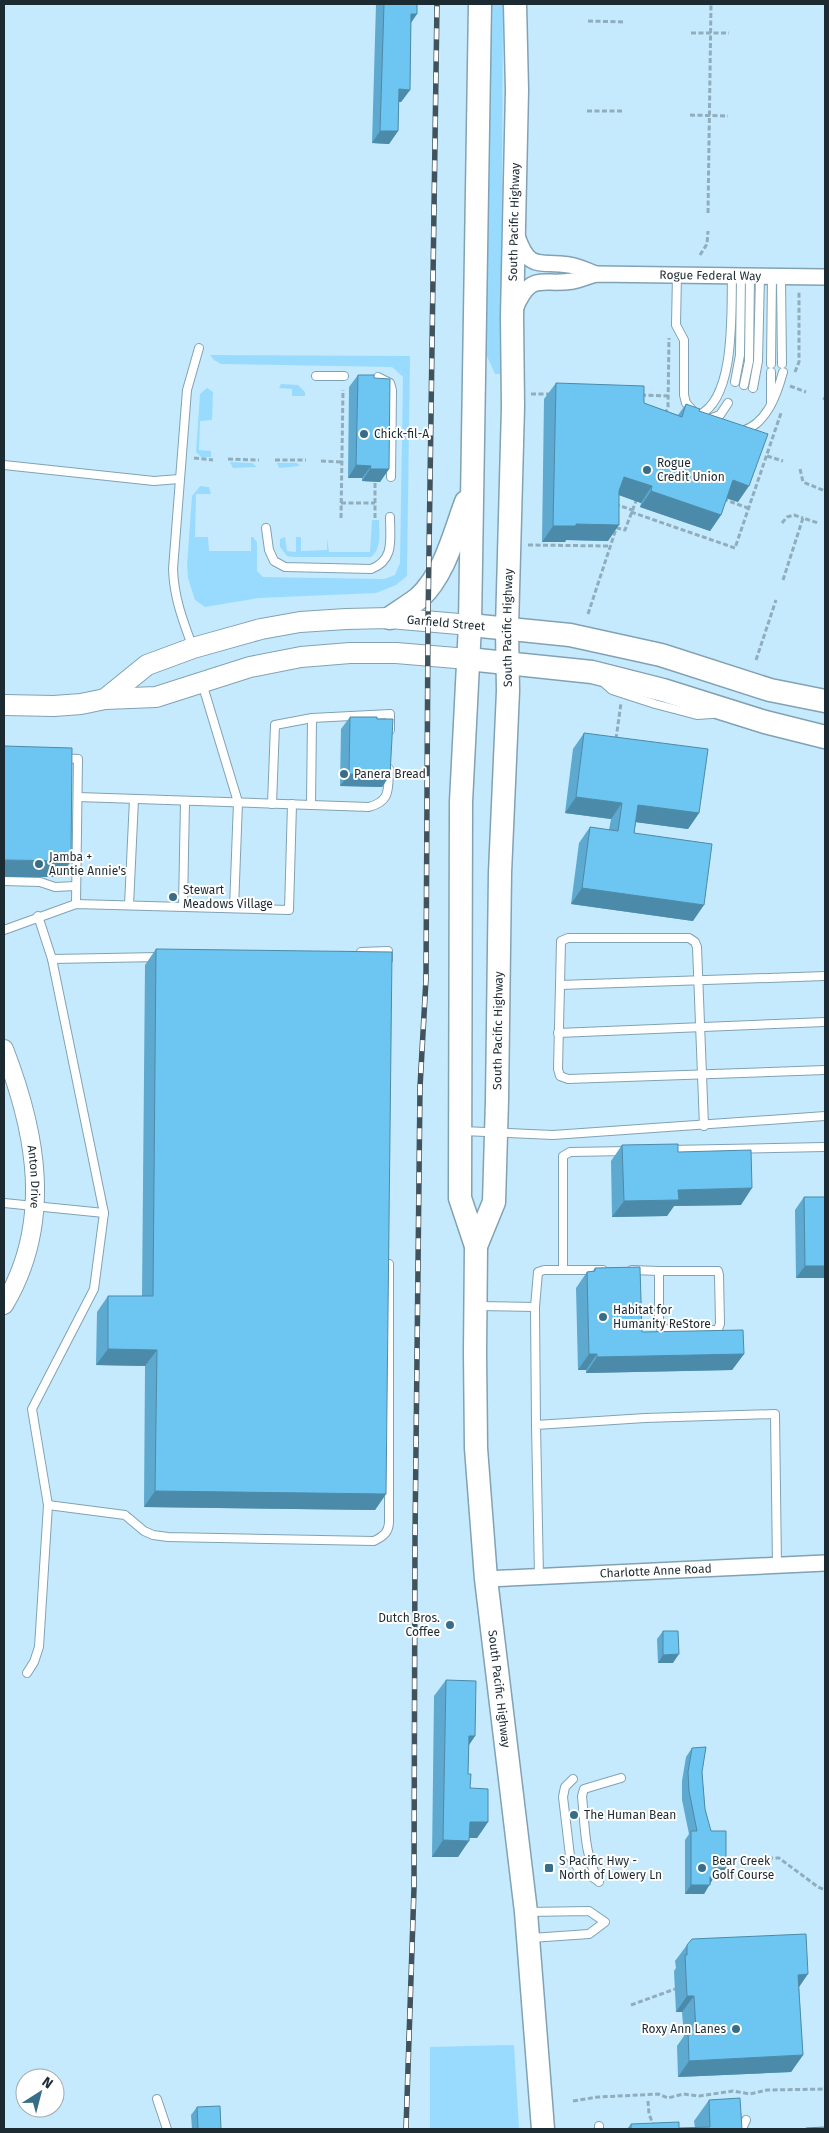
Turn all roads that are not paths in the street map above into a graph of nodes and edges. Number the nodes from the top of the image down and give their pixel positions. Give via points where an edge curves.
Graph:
1 (480, 4) edge
2 (515, 4) edge
3 (514, 227) junction
4 (596, 274) junction
5 (677, 274) junction
6 (756, 276) junction
7 (825, 277) edge
8 (512, 316) junction
9 (199, 348) dead end
10 (316, 376) dead end
11 (344, 376) dead end
12 (378, 377) edge
13 (735, 382) dead end
14 (744, 385) dead end
15 (753, 388) dead end
16 (728, 403) dead end
17 (771, 404) junction
18 (699, 415) junction
19 (709, 419) junction
20 (724, 425) edge
21 (742, 431) edge
22 (4, 465) edge
23 (391, 477) edge
24 (179, 479) junction
25 (473, 482) junction
26 (390, 517) dead end
27 (266, 528) dead end
28 (390, 618) junction
29 (470, 625) junction
30 (507, 628) junction
31 (193, 648) junction
32 (468, 659) junction
33 (509, 662) junction
34 (202, 682) junction
35 (105, 699) junction
36 (825, 701) edge
37 (4, 705) edge
38 (312, 718) junction
39 (825, 737) edge
40 (389, 741) edge
41 (50, 758) edge
42 (389, 759) edge
43 (78, 797) junction
44 (134, 799) junction
45 (185, 801) junction
46 (238, 802) junction
47 (272, 804) junction
48 (292, 804) junction
49 (311, 805) junction
50 (4, 881) edge
51 (76, 886) junction
52 (76, 904) junction
53 (130, 905) junction
54 (183, 906) junction
55 (234, 908) junction
56 (38, 916) junction
57 (4, 930) edge
58 (348, 952) edge
59 (170, 956) edge
60 (52, 959) junction
61 (388, 971) edge
62 (825, 976) edge
63 (697, 980) junction
64 (560, 985) junction
65 (825, 1022) edge
66 (700, 1026) junction
67 (558, 1033) junction
68 (4, 1049) edge
69 (825, 1070) edge
70 (702, 1075) junction
71 (825, 1116) edge
72 (704, 1126) junction
73 (460, 1131) junction
74 (496, 1132) junction
75 (825, 1147) edge
76 (659, 1150) edge
77 (639, 1151) edge
78 (4, 1203) edge
79 (34, 1206) junction
80 (104, 1214) junction
81 (476, 1246) junction
82 (388, 1251) edge
83 (563, 1270) junction
84 (614, 1270) edge
85 (623, 1270) edge
86 (659, 1271) junction
87 (4, 1305) edge
88 (475, 1306) junction
89 (535, 1307) junction
90 (536, 1425) junction
91 (48, 1504) junction
92 (825, 1563) edge
93 (777, 1566) junction
94 (539, 1576) junction
95 (486, 1579) junction
96 (28, 1673) dead end
97 (621, 1778) dead end
98 (572, 1779) dead end
99 (526, 1912) junction
100 (529, 1938) junction
101 (157, 2099) dead end
102 (746, 2120) dead end
103 (167, 2129) edge
104 (543, 2129) edge
105 (742, 2129) edge

1 - 25 main road, South Pacific Highway
2 - 3 main road, South Pacific Highway
3 - 4 street, Rogue Federal Way via 523,253 533,262 570,265
3 - 8 main road, South Pacific Highway
4 - 5 street, Rogue Federal Way
4 - 8 street, Rogue Federal Way via 572,281 532,284 520,296
5 - 6 street, Rogue Federal Way
5 - 18 lane via 676,325 684,340 684,395 686,403
6 - 7 street, Rogue Federal Way
6 - 13 lane
6 - 14 lane
6 - 15 lane via 758,362
6 - 17 lane via 771,368
6 - 17 lane via 783,368 779,388
6 - 18 lane via 714,401 708,411
8 - 30 main road, South Pacific Highway
9 - 24 lane via 187,390
10 - 11 lane
12 - 23 lane via 390,383 392,390
16 - 19 lane via 720,415
17 - 21 lane via 755,425
18 - 19 lane
19 - 20 lane
22 - 24 lane via 154,481
24 - 31 lane via 172,569 179,610
25 - 28 main road via 440,569 419,597
25 - 29 main road, South Pacific Highway
26 - 27 lane via 387,558 370,569 285,567 274,561
28 - 29 main road, Garfield Street
28 - 31 main road, Garfield Street via 300,622
29 - 30 main road, Garfield Street
29 - 32 main road, South Pacific Highway
30 - 33 main road, South Pacific Highway
30 - 36 main road, Garfield Street via 570,635 661,655 770,690
31 - 35 main road, Garfield Street via 147,665
32 - 33 main road, Garfield Street
32 - 34 main road, Garfield Street via 396,653 301,657 250,667
32 - 73 main road, South Pacific Highway via 461,802
33 - 39 main road, Garfield Street via 592,672
33 - 74 main road, South Pacific Highway via 500,873
34 - 35 main road, Garfield Street via 156,697
34 - 46 lane
35 - 37 main road, Garfield Street via 54,706
38 - 40 lane via 390,714
38 - 47 lane via 275,725
38 - 49 lane
41 - 43 lane via 78,758
42 - 49 lane via 388,786 385,799 380,804 369,807
43 - 44 lane
43 - 51 lane
44 - 45 lane
44 - 53 lane
45 - 46 lane
45 - 54 lane
46 - 47 lane
46 - 55 lane
47 - 48 lane
48 - 49 lane
48 - 55 lane via 289,910
50 - 51 lane
51 - 52 lane
52 - 53 lane
52 - 56 lane
53 - 54 lane
54 - 55 lane
56 - 57 lane
56 - 60 lane
58 - 61 lane via 388,951
59 - 60 lane
60 - 80 lane
62 - 63 lane
63 - 64 lane
63 - 64 lane via 697,947 689,938 568,938 561,940
63 - 66 lane
64 - 67 lane
65 - 66 lane
66 - 67 lane
66 - 70 lane
67 - 70 lane via 558,1068 560,1076 568,1080
68 - 79 street, Anton Drive via 30,1128
69 - 70 lane
70 - 72 lane
71 - 72 lane
72 - 74 lane via 553,1135
73 - 74 lane
73 - 81 main road, South Pacific Highway via 460,1198
74 - 81 main road, South Pacific Highway via 494,1202
75 - 76 lane
77 - 83 lane via 570,1152 563,1156
78 - 79 lane
79 - 80 lane
79 - 87 street, Anton Drive via 31,1238
80 - 91 lane via 94,1290 32,1409
81 - 88 main road, South Pacific Highway
82 - 91 lane via 389,1528 384,1537 374,1541 168,1537 144,1531 125,1515
83 - 84 lane
83 - 89 lane via 538,1272
85 - 86 lane
86 - 86 lane via 661,1329 718,1328 718,1272
88 - 89 lane
88 - 95 main road, South Pacific Highway via 476,1448
89 - 90 lane
90 - 93 lane via 775,1414
90 - 94 lane
91 - 96 lane via 39,1647
92 - 93 street, Charlotte Anne Road
93 - 94 street, Charlotte Anne Road
94 - 95 street, Charlotte Anne Road
95 - 99 main road, South Pacific Highway
97 - 98 lane via 584,1789 582,1796 588,1855 599,1882 578,1868 570,1856 563,1797 565,1787
99 - 100 main road, South Pacific Highway
99 - 100 lane via 589,1911 605,1922 589,1934
100 - 104 main road, South Pacific Highway
101 - 103 lane
102 - 105 lane

